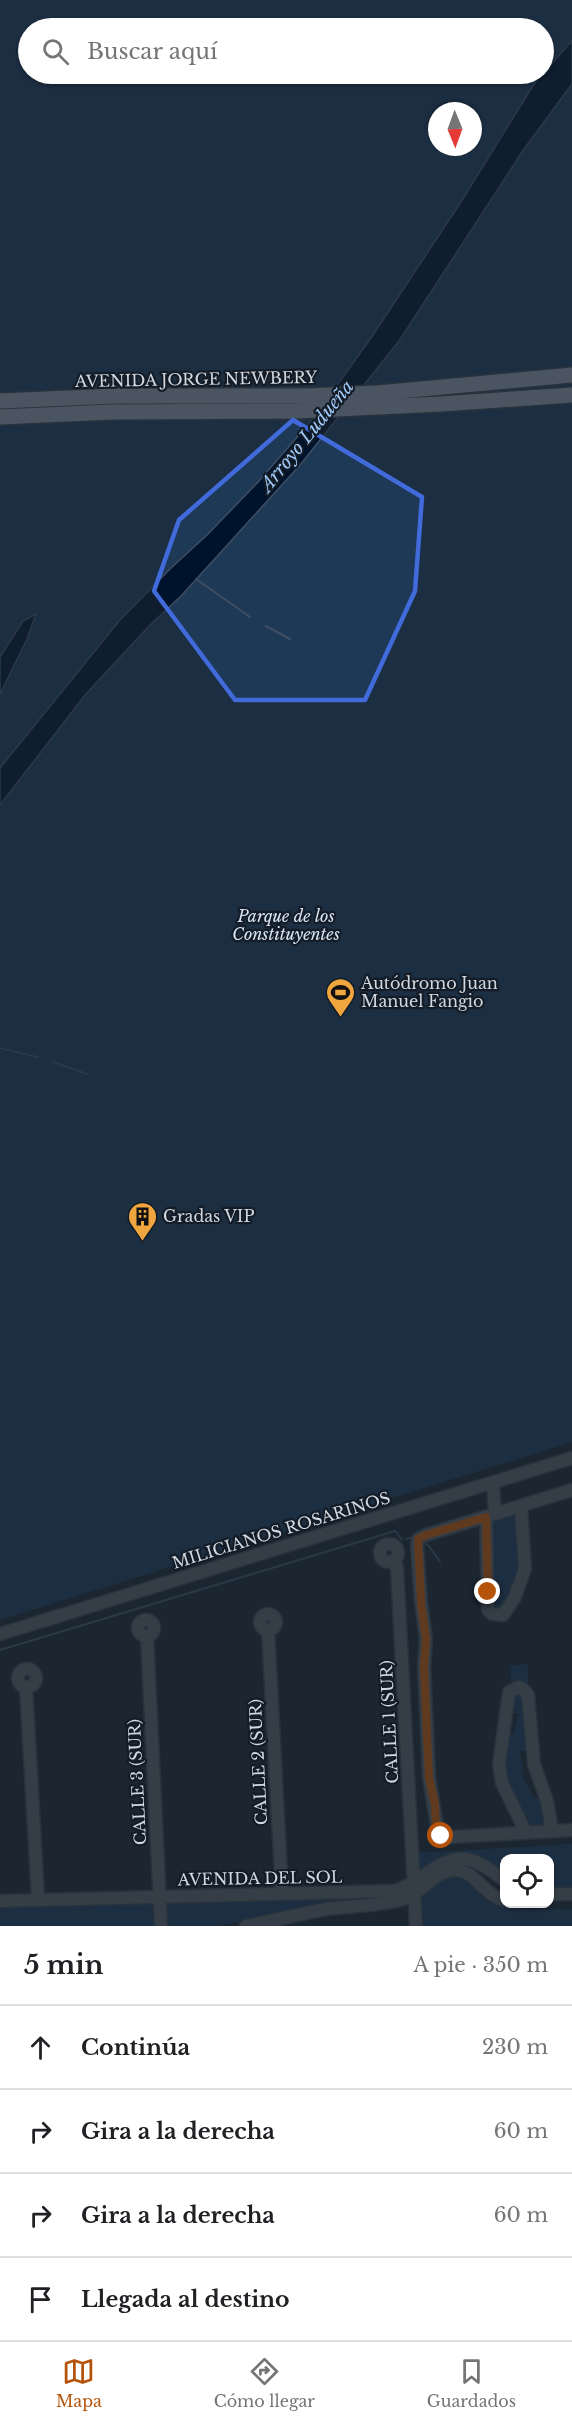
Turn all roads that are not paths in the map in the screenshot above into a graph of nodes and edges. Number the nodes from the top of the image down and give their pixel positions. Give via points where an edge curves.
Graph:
1 (572, 375) edge
2 (572, 394) edge
3 (0, 401) edge
4 (0, 417) edge
5 (572, 1458) edge
6 (494, 1488) junction
7 (572, 1490) edge
8 (521, 1507) junction
9 (497, 1514) junction
10 (394, 1560) dead end
11 (268, 1630) dead end
12 (0, 1634) edge
13 (147, 1636) dead end
14 (26, 1687) dead end
15 (572, 1830) edge
16 (552, 1831) junction
17 (526, 1833) junction
18 (500, 1877) edge
19 (414, 1889) junction
20 (282, 1893) junction
21 (554, 1894) edge
22 (572, 1894) edge
23 (160, 1896) junction
24 (38, 1898) junction
25 (500, 1899) edge
26 (0, 1901) edge
27 (554, 1902) edge
28 (572, 1902) edge
29 (283, 1922) edge
30 (161, 1926) edge
31 (246, 1926) edge
32 (416, 1926) edge

1 - 3 main road, AVENIDA JORGE NEWBERY via 378,393
2 - 4 main road, AVENIDA JORGE NEWBERY via 367,409
5 - 6 street, MILICIANOS ROSARINOS
6 - 9 street via 504,1499
6 - 12 street, MILICIANOS ROSARINOS
7 - 8 street
8 - 9 street
8 - 9 street via 525,1569 514,1599 503,1615 488,1610
9 - 17 street via 418,1539 426,1639 429,1778 436,1828 441,1836
10 - 19 street, CALLE 1 (SUR)
11 - 20 street, CALLE 2 (SUR)
13 - 23 street, CALLE 3 (SUR)
14 - 24 street
15 - 16 street
16 - 17 street
16 - 17 street via 534,1764 528,1695 519,1687 509,1692 499,1764 502,1783
18 - 19 street, AVENIDA DEL SOL via 480,1863 454,1858 435,1866
19 - 20 street, AVENIDA DEL SOL
19 - 25 street, AVENIDA DEL SOL via 456,1870
19 - 29 street, AVENIDA DEL SOL via 390,1902 326,1910
19 - 32 street, CALLE 1 (SUR)
20 - 23 street, AVENIDA DEL SOL
21 - 22 street
23 - 24 street, AVENIDA DEL SOL
23 - 30 street, CALLE 3 (SUR)
24 - 26 street, AVENIDA DEL SOL
27 - 28 street
29 - 31 street, AVENIDA DEL SOL

